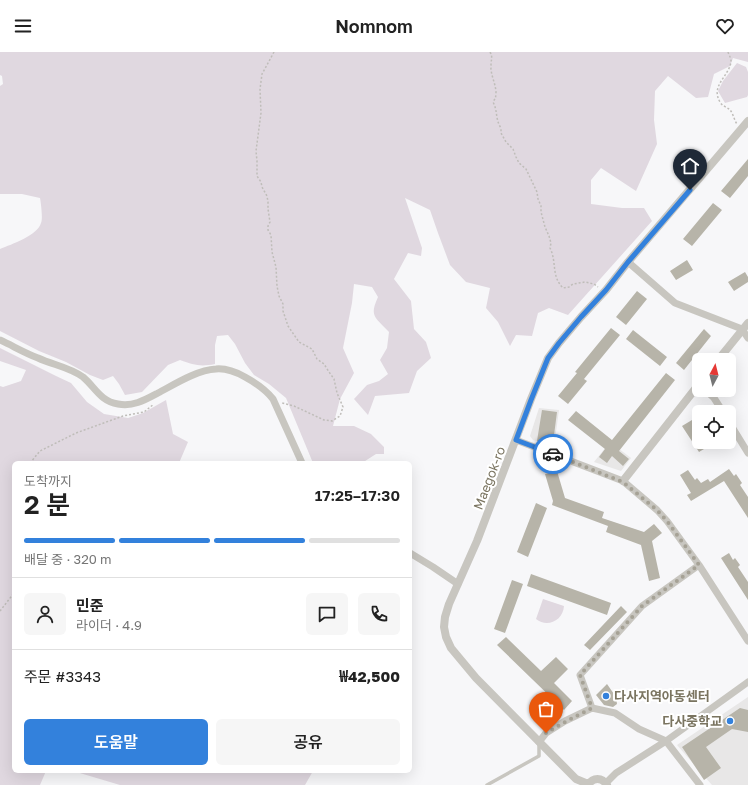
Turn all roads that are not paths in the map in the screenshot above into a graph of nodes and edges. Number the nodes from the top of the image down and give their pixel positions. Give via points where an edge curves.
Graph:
1 (748, 121) edge
2 (628, 262) junction
3 (745, 326) edge
4 (748, 338) edge
5 (0, 340) edge
6 (724, 353) edge
7 (692, 393) edge
8 (736, 433) edge
9 (516, 440) junction
10 (748, 453) edge
11 (301, 461) edge
12 (623, 482) junction
13 (412, 554) edge
14 (699, 565) junction
15 (458, 584) junction
16 (748, 640) edge
17 (748, 682) edge
18 (592, 708) junction
19 (666, 741) junction
20 (539, 742) junction
21 (606, 784) edge
22 (487, 785) edge
23 (588, 785) edge
24 (700, 785) edge

1 - 2 street, Maegok-ro
2 - 3 street via 675,303
2 - 9 street, Maegok-ro via 548,358
3 - 4 street
3 - 6 street
5 - 11 street via 38,358 68,368 84,378 104,399 116,404 137,403 204,371 217,369 239,374 258,384 274,401
7 - 12 street
8 - 10 street
9 - 12 street
9 - 15 street, Maegok-ro
12 - 14 street via 657,510
13 - 15 street
14 - 16 street
14 - 18 street via 642,606 580,675
15 - 20 street, Maegok-ro via 445,617 444,627 451,648 476,678
17 - 19 street
18 - 19 street via 615,713 639,729
18 - 20 street via 546,733
19 - 21 street via 616,773
19 - 24 street
20 - 22 lane via 539,756
20 - 23 street, Maegok-ro via 576,778
21 - 23 street via 603,780 597,779

